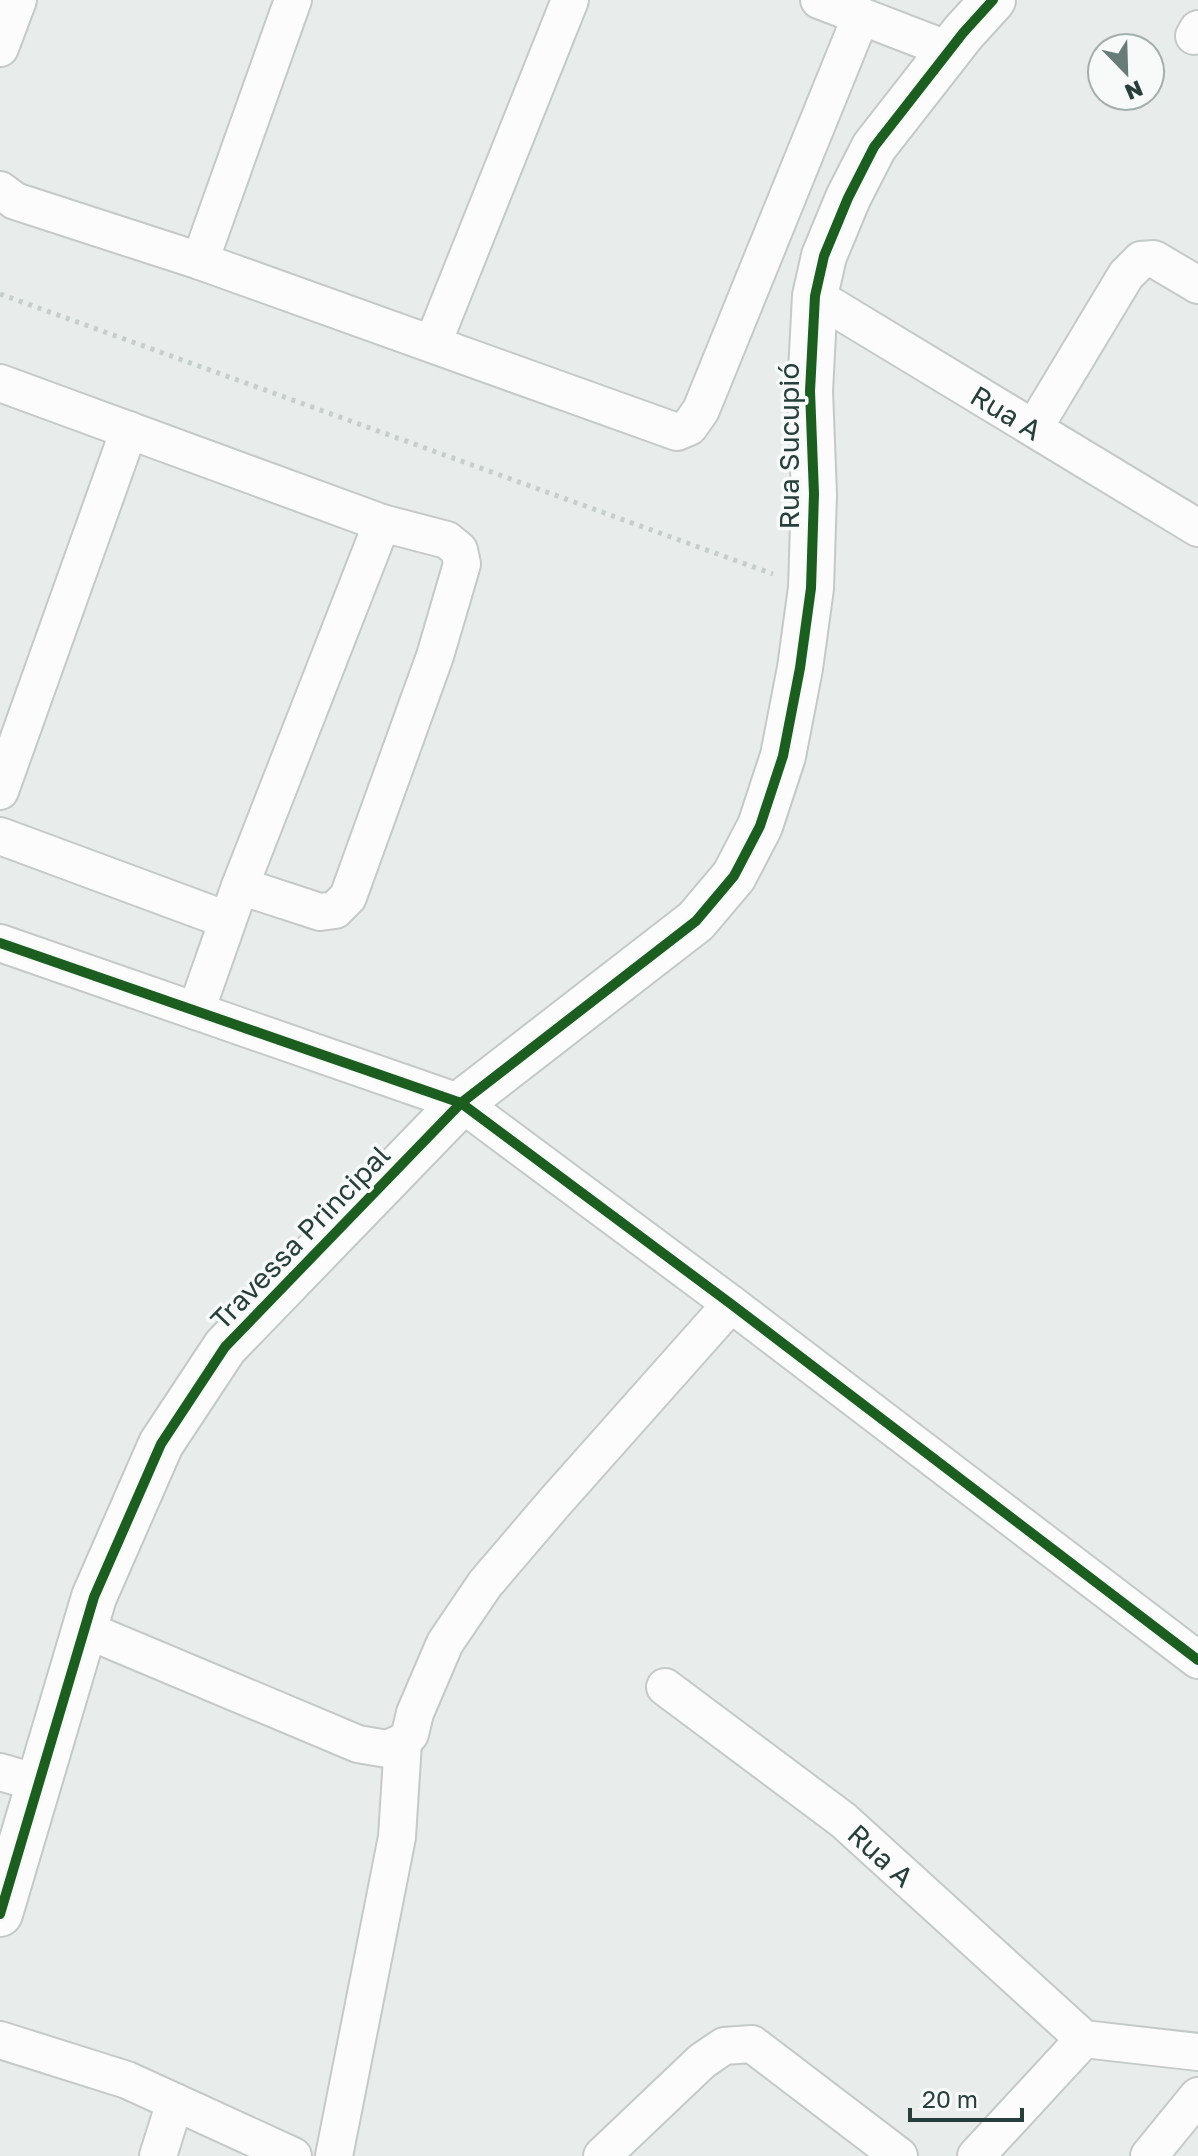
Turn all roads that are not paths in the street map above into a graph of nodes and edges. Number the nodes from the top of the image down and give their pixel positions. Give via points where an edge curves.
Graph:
1 (18, 0) edge
2 (293, 0) edge
3 (570, 0) edge
4 (819, 0) edge
5 (993, 0) edge
6 (861, 16) junction
7 (0, 48) edge
8 (949, 50) junction
9 (0, 190) edge
10 (200, 261) junction
11 (1198, 285) edge
12 (815, 296) junction
13 (433, 343) junction
14 (0, 383) edge
15 (1034, 428) junction
16 (129, 430) junction
17 (382, 523) junction
18 (1198, 528) edge
19 (0, 791) edge
20 (0, 836) edge
21 (240, 886) junction
22 (227, 920) junction
23 (696, 921) joint
24 (0, 943) edge
25 (196, 1011) junction
26 (461, 1103) junction
27 (731, 1304) junction
28 (84, 1629) junction
29 (1198, 1660) edge
30 (665, 1687) dead end
31 (403, 1742) junction
32 (19, 1778) edge
33 (0, 1914) edge
34 (1084, 2039) junction
35 (0, 2040) edge
36 (1198, 2052) edge
37 (1198, 2096) edge
38 (175, 2102) junction
39 (158, 2156) edge
40 (293, 2156) edge
41 (334, 2156) edge
42 (602, 2156) edge
43 (899, 2156) edge
44 (976, 2156) edge
45 (1149, 2156) edge

1 - 7 street
2 - 10 street
3 - 13 street
4 - 6 street
5 - 8 street, Rua Sucupió
6 - 8 street
6 - 13 street via 701,410 689,427 677,432
8 - 12 street, Rua Sucupió via 874,147 833,230
9 - 10 street via 15,201
10 - 13 street
11 - 15 street via 1154,259 1141,260 1126,275
12 - 15 street, Rua A
12 - 23 street, Rua Sucupió via 811,588 800,668 783,756 760,826 734,876
14 - 16 street
15 - 18 street, Rua A
16 - 17 street
16 - 19 street
17 - 21 street
17 - 21 street via 447,540 459,550 462,564 435,656 348,897 335,910 320,912
20 - 22 street
21 - 22 street
22 - 25 street
23 - 26 street, Travessa Principal
24 - 25 street
25 - 26 street
26 - 27 street
26 - 28 street, Travessa Principal via 225,1347 161,1444
27 - 29 street
27 - 31 street via 485,1584 445,1643
28 - 31 street via 358,1744 387,1749
28 - 32 street, Travessa Principal
30 - 34 street, Rua A via 843,1820
31 - 41 street via 397,1837
32 - 33 street, Travessa Principal
34 - 36 street
34 - 44 street
35 - 38 street via 127,2080
37 - 45 street
38 - 39 street
38 - 40 street
42 - 43 street via 702,2061 724,2046 752,2044

